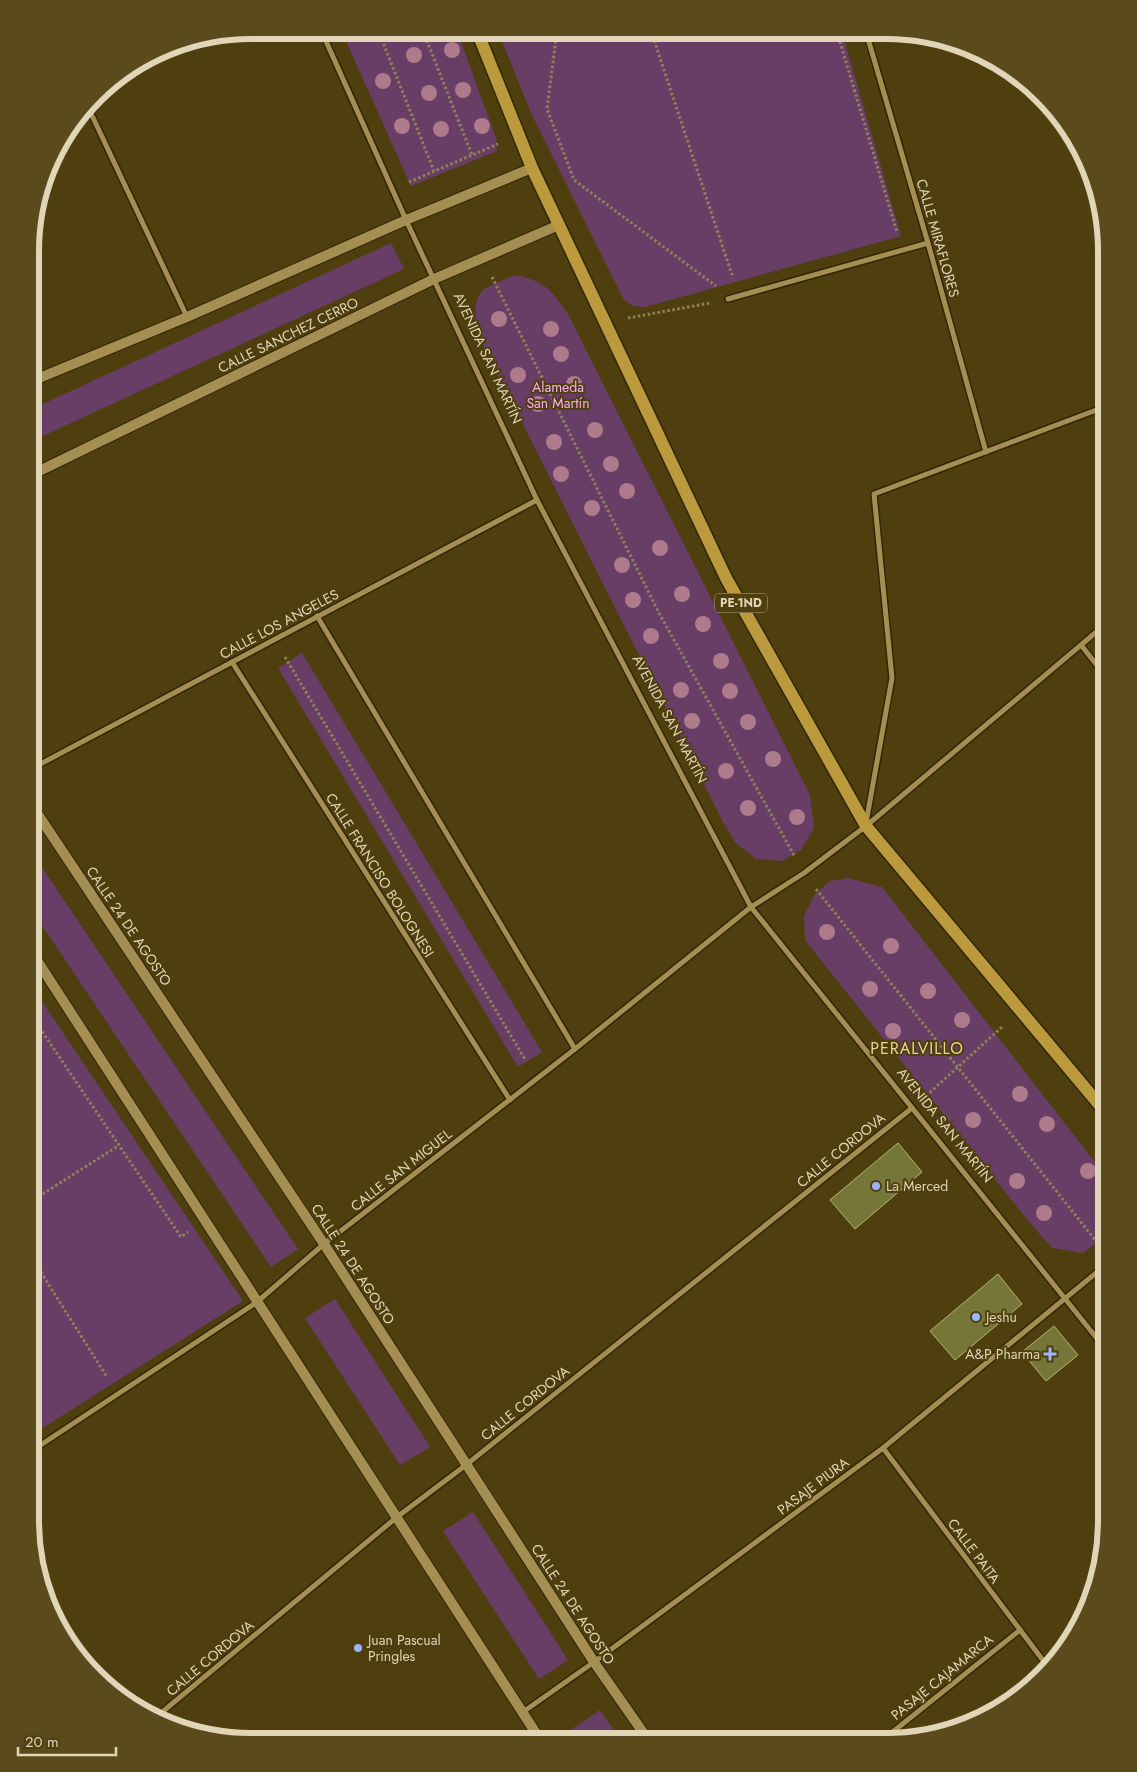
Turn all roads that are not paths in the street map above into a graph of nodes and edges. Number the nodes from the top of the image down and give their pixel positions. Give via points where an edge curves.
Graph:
1 (325, 39) edge
2 (480, 39) edge
3 (868, 39) edge
4 (90, 112) edge
5 (532, 168) junction
6 (406, 220) junction
7 (559, 225) junction
8 (928, 243) junction
9 (434, 279) junction
10 (728, 299) road end
11 (187, 317) junction
12 (39, 378) edge
13 (1098, 409) edge
14 (986, 452) junction
15 (39, 472) edge
16 (537, 500) junction
17 (317, 616) junction
18 (1098, 630) edge
19 (1080, 645) junction
20 (232, 662) junction
21 (1098, 667) edge
22 (39, 765) edge
23 (39, 816) edge
24 (866, 826) junction
25 (751, 907) junction
26 (39, 964) edge
27 (576, 1049) junction
28 (510, 1100) junction
29 (1098, 1103) edge
30 (912, 1108) junction
31 (324, 1244) junction
32 (1098, 1272) edge
33 (1065, 1299) junction
34 (257, 1302) junction
35 (1098, 1340) edge
36 (39, 1446) edge
37 (883, 1448) junction
38 (466, 1464) junction
39 (397, 1517) junction
40 (1020, 1630) junction
41 (594, 1662) junction
42 (1045, 1662) edge
43 (523, 1712) junction
44 (161, 1713) edge
45 (536, 1733) edge
46 (643, 1733) edge
47 (891, 1733) edge

1 - 6 street, AVENIDA SAN MARTÍN
2 - 5 main road, PE-1ND
3 - 8 street, CALLE MIRAFLORES
4 - 11 street
5 - 6 street
5 - 7 main road, PE-1ND
6 - 9 street, AVENIDA SAN MARTÍN
6 - 11 street
7 - 9 street, CALLE SANCHEZ CERRO
7 - 24 main road, PE-1ND via 726,578
8 - 10 street
8 - 14 street, CALLE MIRAFLORES
9 - 15 street, CALLE SANCHEZ CERRO
9 - 16 street, AVENIDA SAN MARTÍN
11 - 12 street
13 - 14 street
14 - 24 street via 874,494 892,678
16 - 17 street, CALLE LOS ANGELES
16 - 25 street, AVENIDA SAN MARTÍN
17 - 20 street, CALLE LOS ANGELES
17 - 27 street
18 - 19 street, CALLE SAN MIGUEL
19 - 21 street
19 - 24 street, CALLE SAN MIGUEL
20 - 22 street, CALLE LOS ANGELES
20 - 28 street, CALLE FRANCISO BOLOGNESI
23 - 31 street, CALLE 24 DE AGOSTO
24 - 25 street, CALLE SAN MIGUEL via 804,873
24 - 29 main road, PE-1ND
25 - 27 street, CALLE SAN MIGUEL
25 - 30 street, AVENIDA SAN MARTÍN
26 - 34 street
27 - 28 street, CALLE SAN MIGUEL
28 - 31 street, CALLE SAN MIGUEL
30 - 33 street, AVENIDA SAN MARTÍN
30 - 38 street, CALLE CORDOVA
31 - 34 street, CALLE SAN MIGUEL
31 - 38 street, CALLE 24 DE AGOSTO
32 - 33 street, PASAJE PIURA
33 - 35 street, AVENIDA SAN MARTÍN
33 - 37 street, PASAJE PIURA
34 - 36 street, CALLE SAN MIGUEL
34 - 39 street
37 - 40 street, CALLE PAITA
37 - 41 street, PASAJE PIURA
38 - 39 street, CALLE CORDOVA
38 - 41 street, CALLE 24 DE AGOSTO
39 - 43 street
39 - 44 street, CALLE CORDOVA
40 - 42 street, CALLE PAITA
40 - 47 street, PASAJE CAJAMARCA
41 - 43 street, PASAJE PIURA
41 - 46 street, CALLE 24 DE AGOSTO
43 - 45 street

